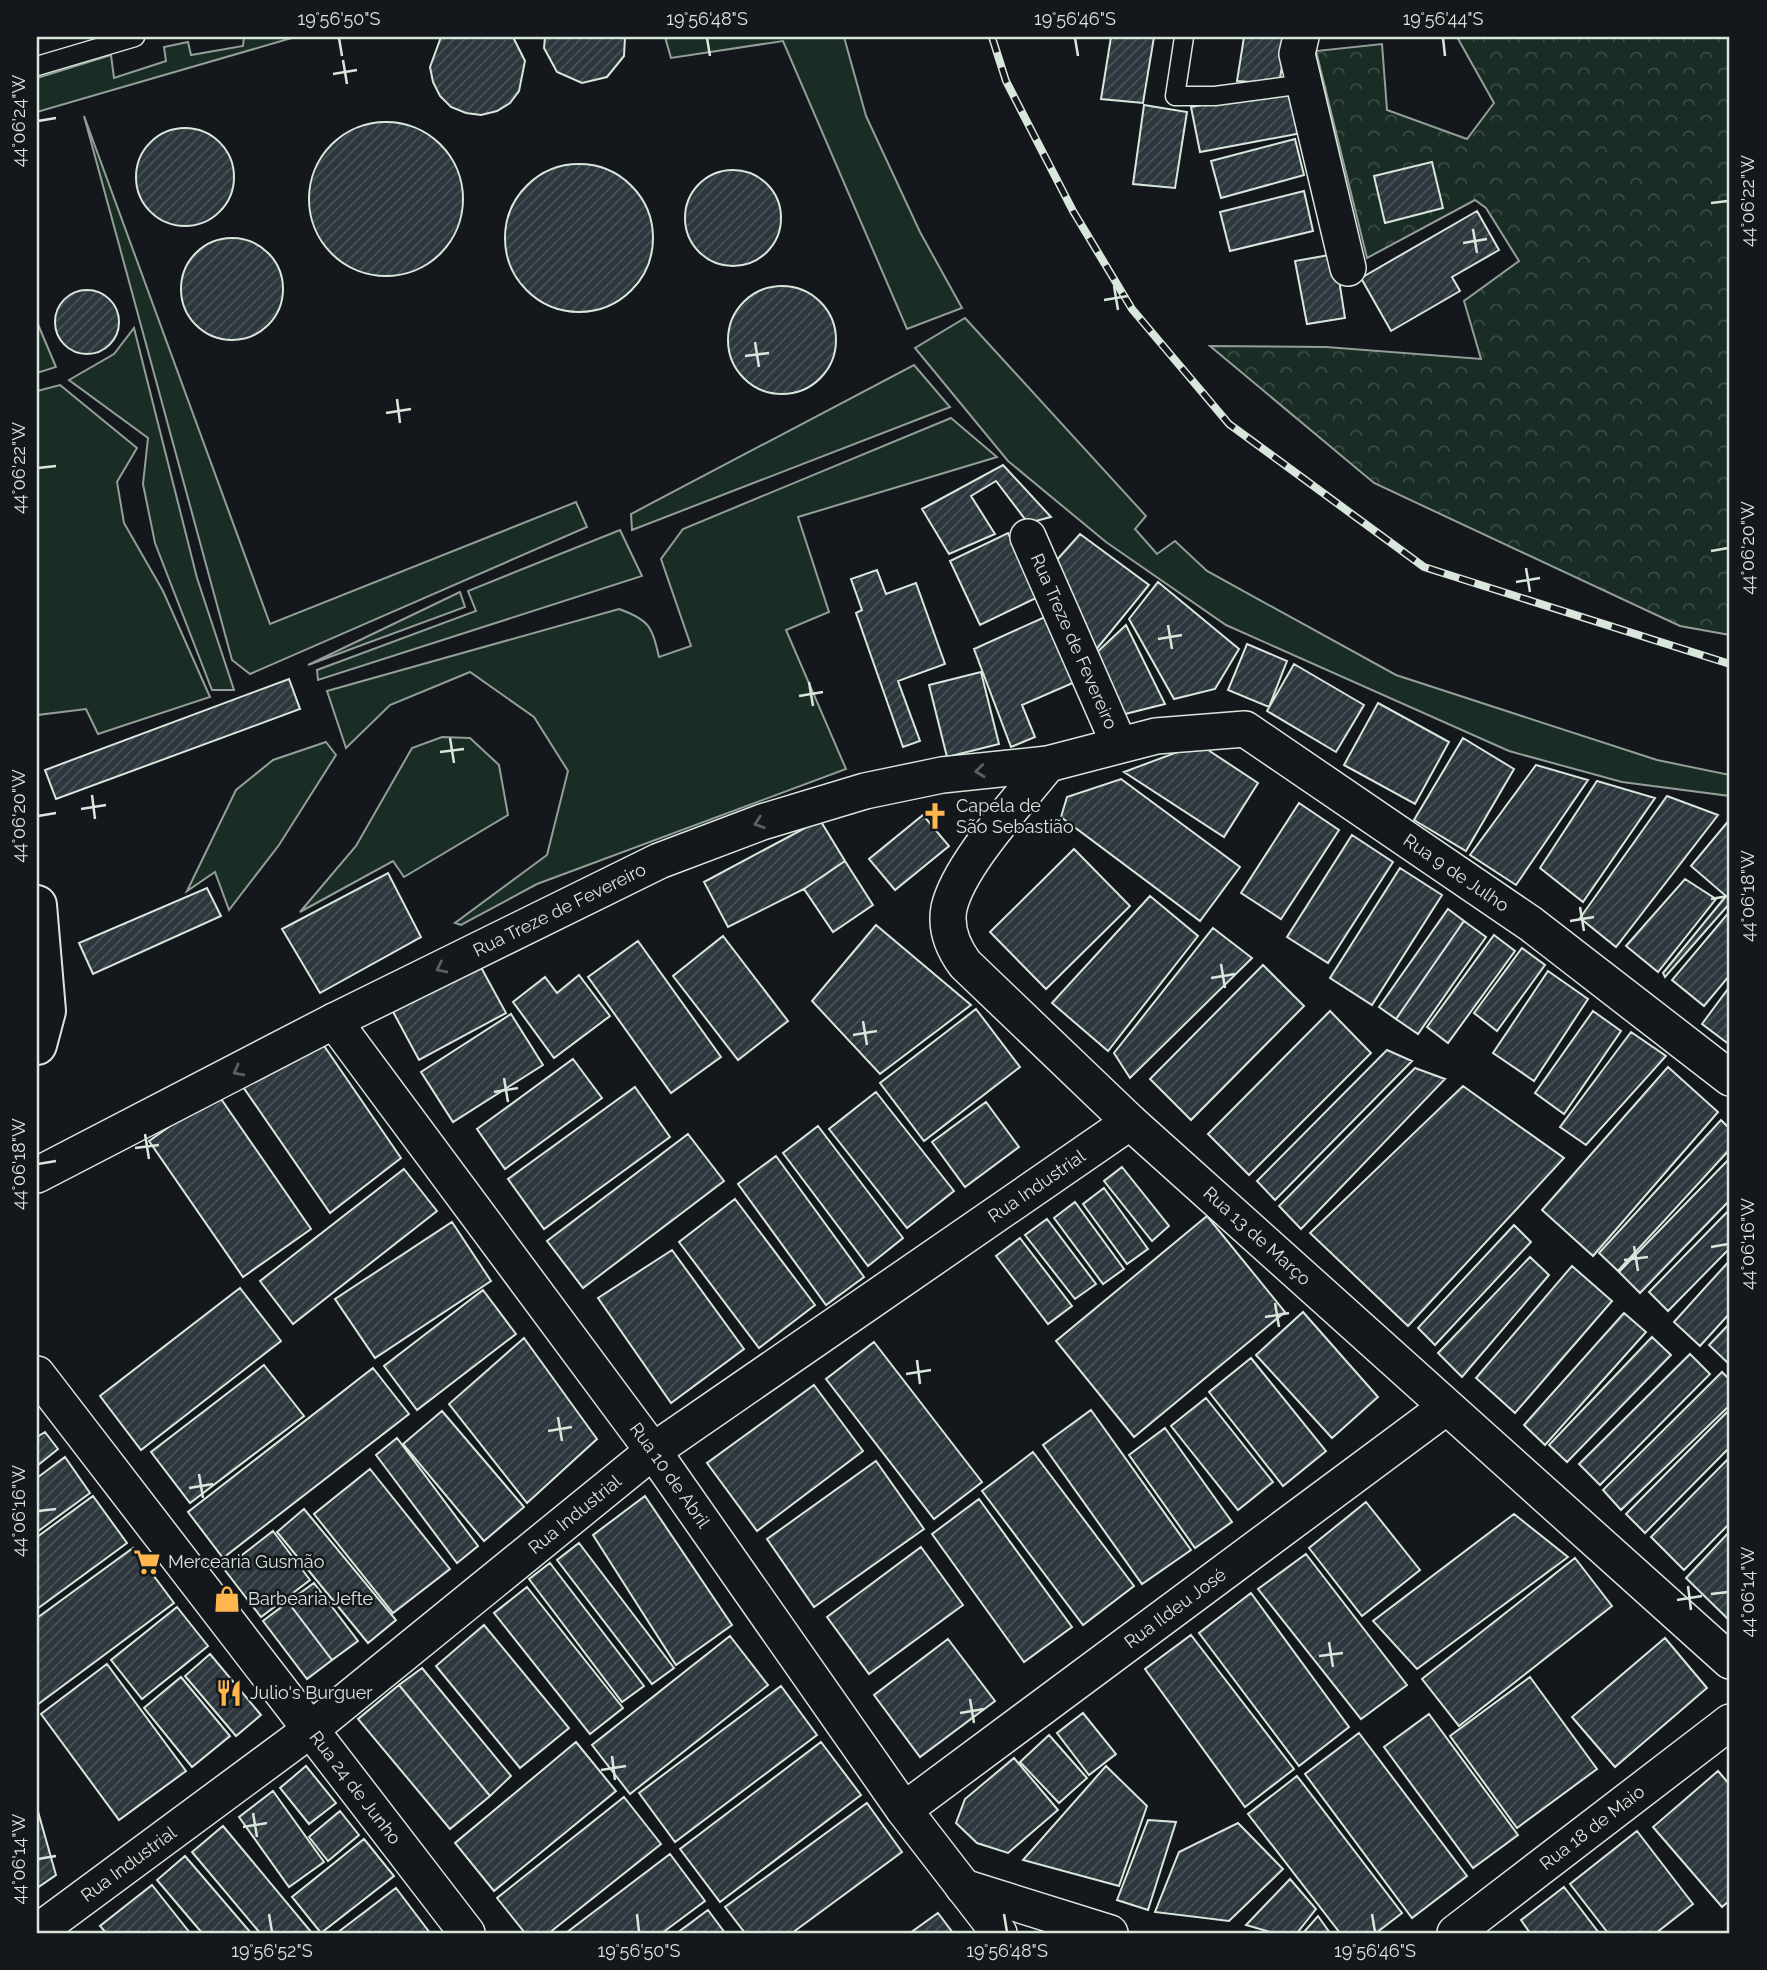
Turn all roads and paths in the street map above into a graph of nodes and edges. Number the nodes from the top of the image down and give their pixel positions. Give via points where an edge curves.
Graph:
1 (135, 37) edge
2 (1184, 37) edge
3 (1301, 37) edge
4 (37, 66) edge
5 (1304, 84) junction
6 (1348, 268) dead end
7 (1028, 537) dead end
8 (1156, 736) joint
9 (1119, 744) junction
10 (1048, 764) junction
11 (37, 905) edge
12 (334, 1021) junction
13 (37, 1045) edge
14 (1730, 1078) edge
15 (1130, 1122) junction
16 (37, 1175) edge
17 (37, 1374) edge
18 (1445, 1408) junction
19 (653, 1451) junction
20 (1730, 1661) edge
21 (1730, 1722) edge
22 (310, 1730) junction
23 (904, 1810) junction
24 (963, 1887) junction
25 (37, 1932) edge
26 (467, 1933) edge
27 (999, 1933) edge
28 (1110, 1933) edge
29 (1455, 1933) edge

1 - 4 lane
2 - 5 lane via 1175,96 1215,96
3 - 5 street via 1297,54
5 - 6 street
7 - 9 street, Rua Treze de Fevereiro
8 - 9 street, Rua Treze de Fevereiro
8 - 14 street, Rua 9 de Julho via 1245,729 1531,924
9 - 10 street, Rua Treze de Fevereiro
10 -> 12 street, Rua Treze de Fevereiro via 942,775 865,791 762,822 659,861
10 - 15 street, Rua 13 de Março via 966,869 949,909 952,946 965,964
11 - 13 street via 46,1011
12 -> 16 street, Rua Treze de Fevereiro
12 - 19 street, Rua 10 de Abril
15 - 18 street, Rua 13 de Março
15 - 19 street, Rua Industrial
17 - 22 street, Rua 24 de Junho
18 - 20 street, Rua 13 de Março
18 - 23 street, Rua Ildeu José
19 - 22 street, Rua Industrial
19 - 23 street, Rua 10 de Abril
21 - 29 street, Rua 18 de Maio
22 - 25 street, Rua Industrial
22 - 26 street, Rua 24 de Junho
23 - 24 street, Rua 10 de Abril
24 - 27 street, Rua 10 de Abril
24 - 28 street

